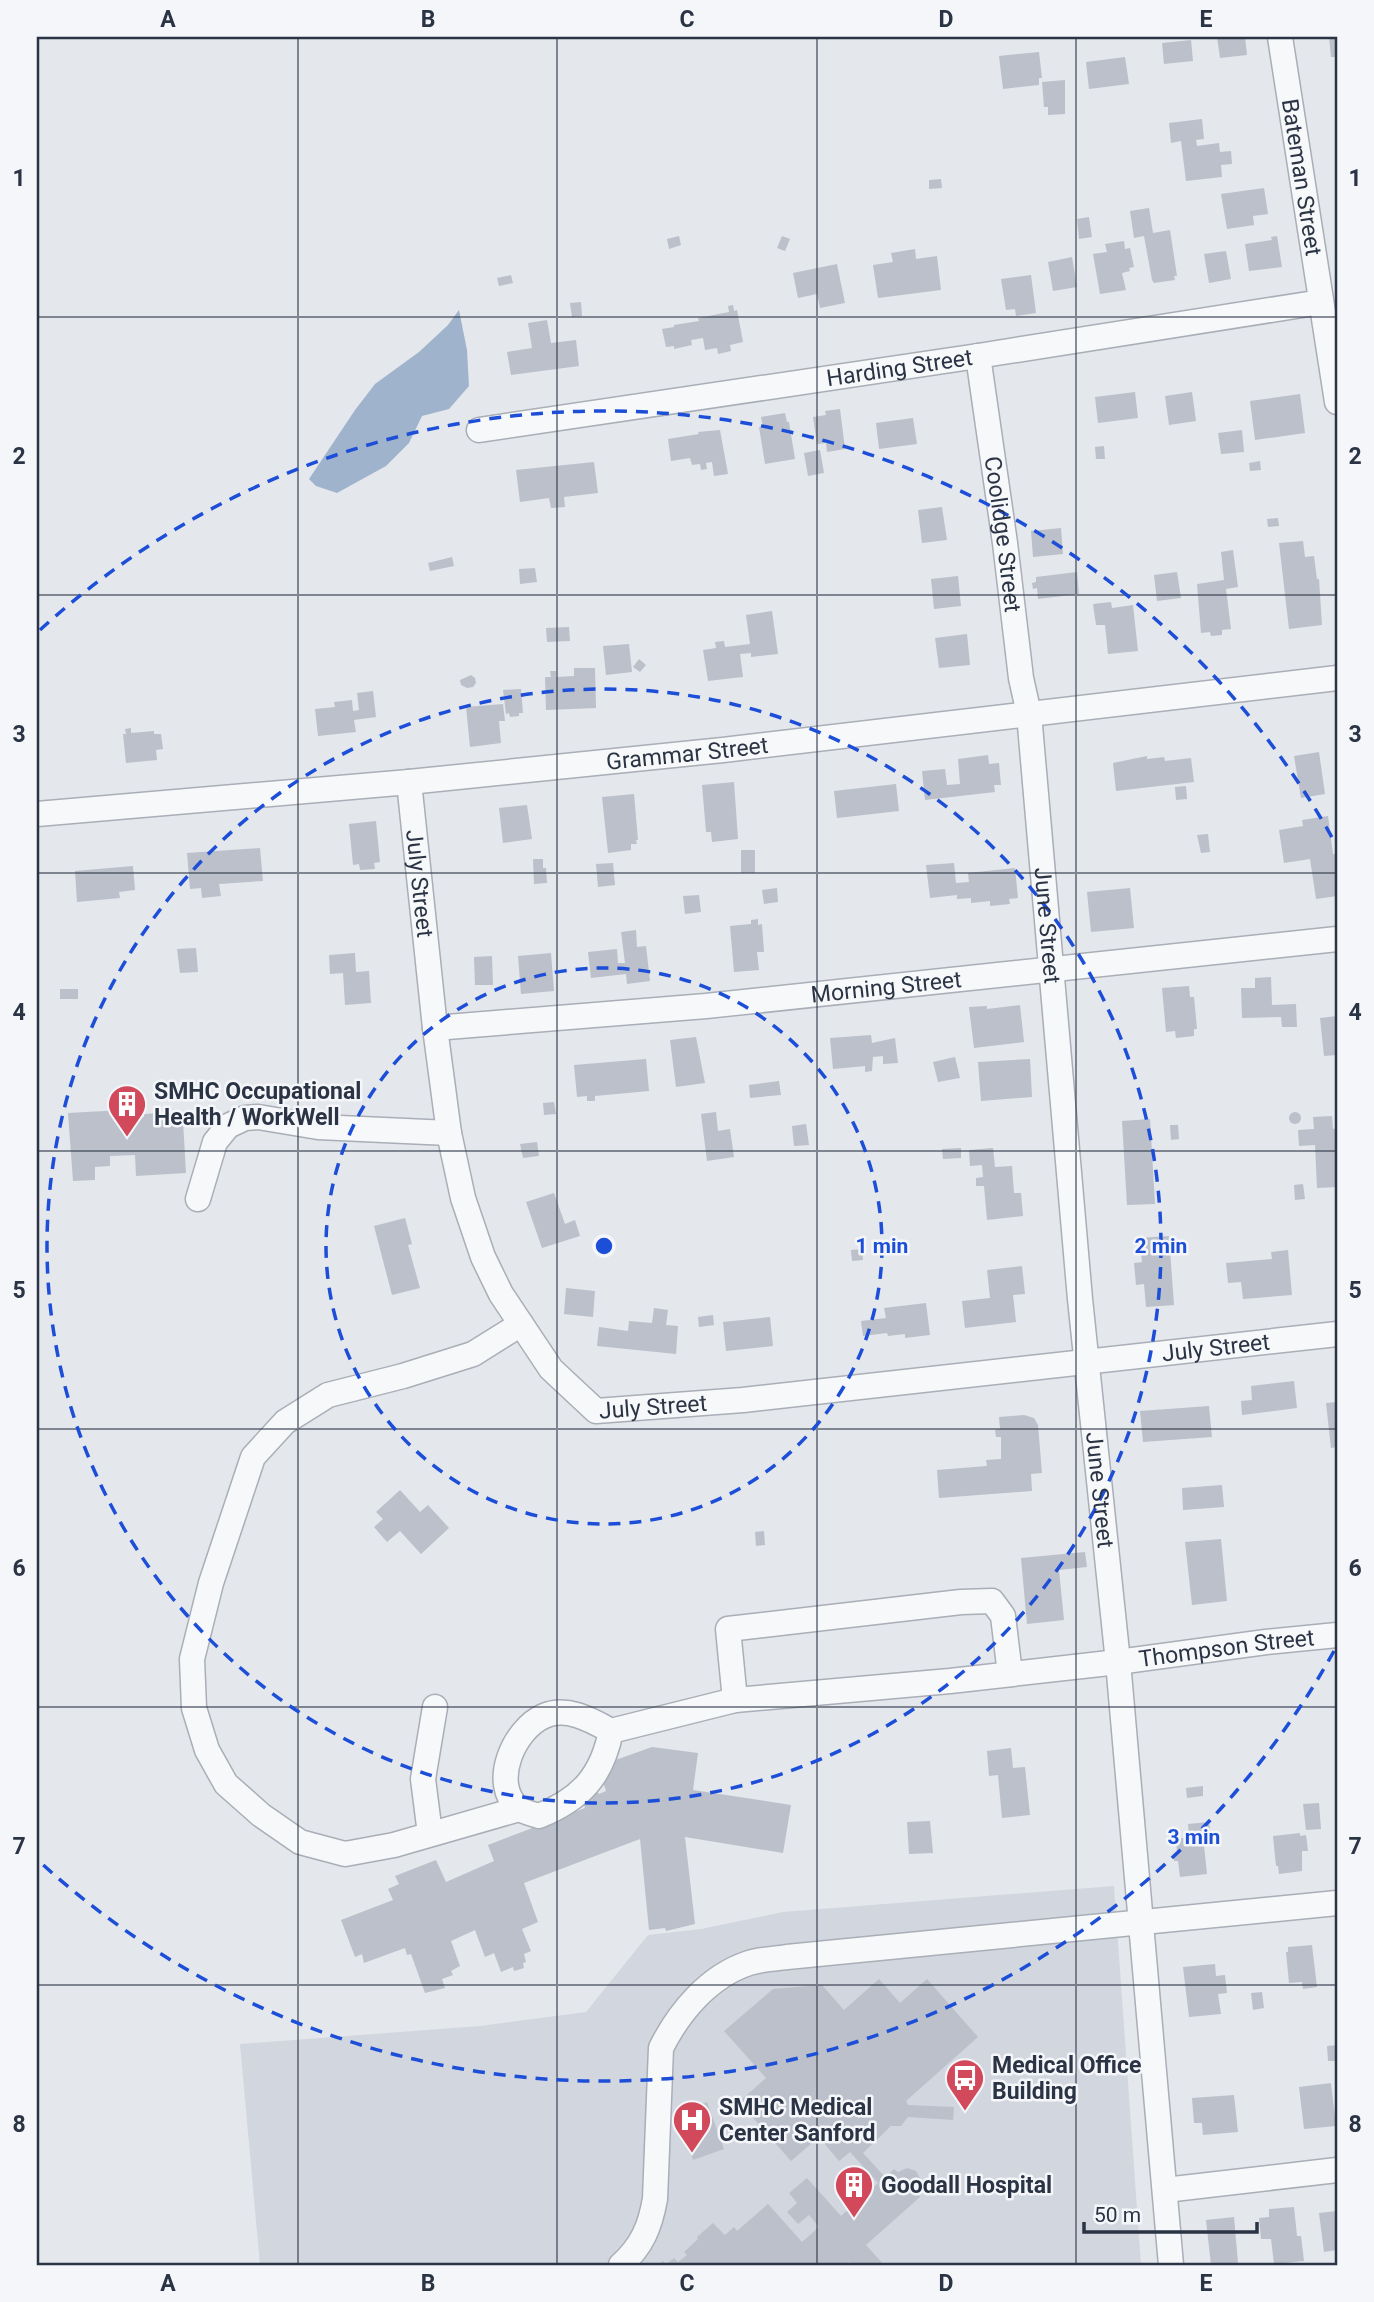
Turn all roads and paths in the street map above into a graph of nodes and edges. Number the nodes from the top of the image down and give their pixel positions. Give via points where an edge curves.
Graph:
1 (1280, 37) edge
2 (1321, 302) junction
3 (978, 356) junction
4 (1337, 402) edge
5 (480, 430) dead end
6 (1337, 678) edge
7 (1030, 714) junction
8 (409, 782) junction
9 (37, 814) edge
10 (1337, 939) edge
11 (1050, 970) junction
12 (435, 1028) junction
13 (449, 1133) junction
14 (198, 1199) dead end
15 (521, 1324) junction
16 (1337, 1334) edge
17 (1086, 1363) junction
18 (1337, 1635) edge
19 (1118, 1662) junction
20 (1010, 1674) junction
21 (735, 1700) junction
22 (435, 1707) dead end
23 (611, 1731) junction
24 (519, 1810) junction
25 (429, 1834) junction
26 (1337, 1903) edge
27 (1141, 1923) junction
28 (1337, 2170) edge
29 (1165, 2190) junction
30 (621, 2265) edge
31 (1171, 2265) edge

1 - 2 street, Bateman Street
2 - 3 street, Harding Street
2 - 4 street, Bateman Street
3 - 5 street, Harding Street
3 - 7 street, Coolidge Street via 1021,678
6 - 7 street, Grammar Street
7 - 8 street, Grammar Street
7 - 11 street, June Street
8 - 9 street, Grammar Street
8 - 12 street, July Street
10 - 11 street, Morning Street
11 - 12 street, Morning Street
11 - 17 street, June Street
12 - 13 street, July Street
13 - 14 street via 318,1127 245,1118 228,1126 215,1142
13 - 15 street, July Street via 463,1198 483,1257
15 - 17 street, July Street via 551,1369 596,1411
15 - 25 street via 473,1354 328,1395 285,1422 253,1457 192,1659 194,1707 207,1750 226,1784 261,1815 300,1842 345,1854
16 - 17 street, July Street
17 - 19 street, June Street
18 - 19 street, Thompson Street
19 - 20 street, Thompson Street
19 - 27 street, June Street
20 - 21 street, Thompson Street
20 - 21 street via 1003,1616 992,1601 961,1602 728,1629
21 - 23 street, Thompson Street
22 - 25 street via 423,1779
23 - 24 street via 606,1754 572,1800 539,1816
23 - 24 street via 575,1714 557,1713 543,1716 524,1732 510,1753 506,1774 507,1793
24 - 25 street
26 - 27 street
27 - 29 street, June Street
27 - 30 street via 787,1957 751,1962 729,1971 694,2000 661,2049 655,2199 642,2242
28 - 29 street
29 - 31 street, June Street

